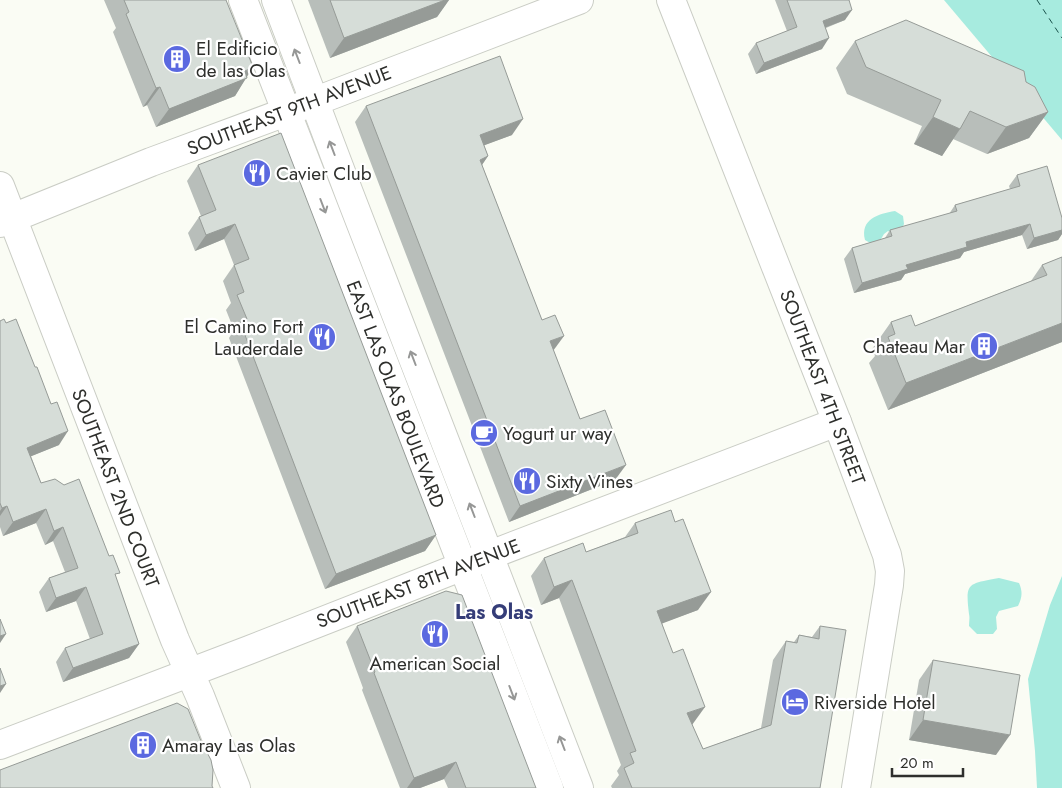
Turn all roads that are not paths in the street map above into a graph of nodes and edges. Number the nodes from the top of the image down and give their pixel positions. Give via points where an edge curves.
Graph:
1 (243, 0) edge
2 (276, 0) edge
3 (579, 0) edge
4 (671, 0) edge
5 (314, 101) junction
6 (286, 112) junction
7 (0, 186) edge
8 (6, 220) edge
9 (837, 422) junction
10 (490, 555) junction
11 (462, 566) junction
12 (189, 673) junction
13 (0, 745) edge
14 (236, 788) edge
15 (549, 788) edge
16 (579, 788) edge
17 (856, 788) edge

1 - 6 street, EAST LAS OLAS BOULEVARD
5 -> 2 street, EAST LAS OLAS BOULEVARD
3 - 5 street, SOUTHEAST 9TH AVENUE
4 - 9 street, SOUTHEAST 4TH STREET
5 - 6 street, SOUTHEAST 9TH AVENUE
10 -> 5 street, EAST LAS OLAS BOULEVARD
6 - 8 street, SOUTHEAST 9TH AVENUE
6 -> 11 street, EAST LAS OLAS BOULEVARD
7 - 8 street, SOUTHEAST 2ND COURT
8 - 12 street, SOUTHEAST 2ND COURT
9 - 10 street, SOUTHEAST 8TH AVENUE
9 - 17 street, SOUTHEAST 4TH STREET via 890,571
10 - 11 street, SOUTHEAST 8TH AVENUE
16 -> 10 street, EAST LAS OLAS BOULEVARD
11 - 12 street, SOUTHEAST 8TH AVENUE
11 -> 15 street, EAST LAS OLAS BOULEVARD
12 - 13 street, SOUTHEAST 8TH AVENUE
12 - 14 street, SOUTHEAST 2ND COURT

